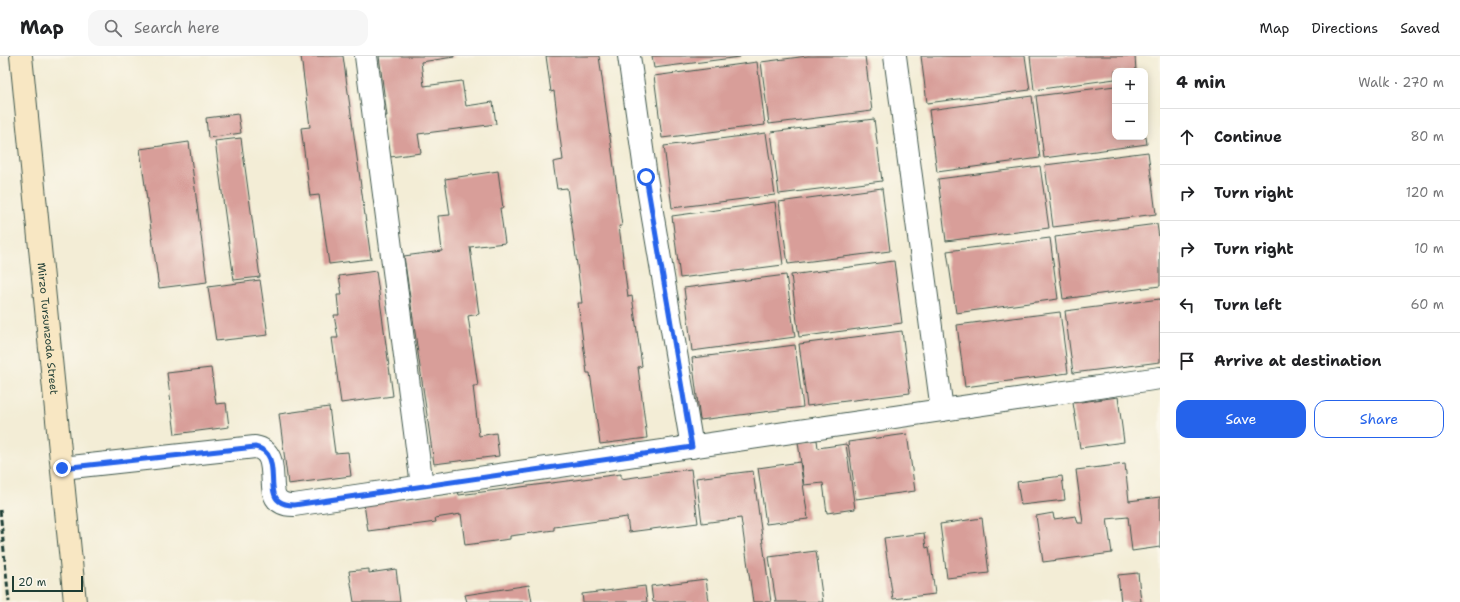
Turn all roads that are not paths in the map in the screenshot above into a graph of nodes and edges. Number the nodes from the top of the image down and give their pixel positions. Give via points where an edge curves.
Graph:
1 (21, 56) edge
2 (366, 56) edge
3 (629, 56) edge
4 (895, 56) edge
5 (1160, 378) edge
6 (942, 410) junction
7 (692, 447) junction
8 (62, 468) junction
9 (422, 486) junction
10 (75, 602) edge

1 - 8 main road, Mirzo Tursunzoda Street
2 - 9 street
3 - 7 street via 646,177
4 - 6 street
5 - 6 street
6 - 7 street
7 - 9 street
8 - 9 street via 255,447 262,448 267,453 275,494 278,501 284,504 294,505
8 - 10 main road, Mirzo Tursunzoda Street

